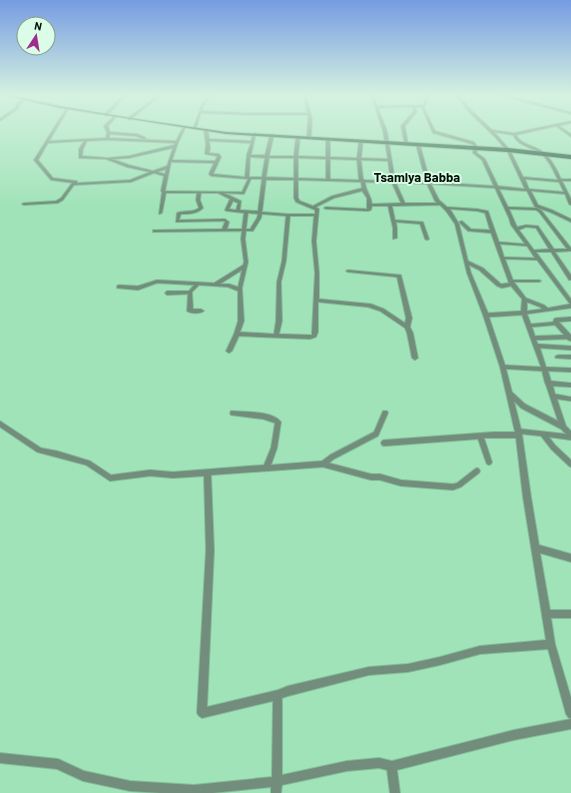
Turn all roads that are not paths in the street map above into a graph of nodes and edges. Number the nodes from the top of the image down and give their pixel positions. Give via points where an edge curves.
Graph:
1 (54, 132) edge
2 (182, 132) edge
3 (206, 132) edge
4 (231, 132) edge
5 (309, 132) edge
6 (385, 132) edge
7 (404, 132) edge
8 (434, 132) edge
9 (493, 132) edge
10 (498, 132) edge
11 (523, 132) edge
12 (108, 133) joint
13 (255, 134) junction
14 (514, 134) junction
15 (272, 136) junction
16 (298, 137) junction
17 (107, 138) junction
18 (309, 138) junction
19 (146, 139) junction
20 (328, 139) junction
21 (86, 140) junction
22 (208, 140) junction
23 (361, 141) junction
24 (48, 142) junction
25 (177, 142) junction
26 (253, 142) junction
27 (387, 143) junction
28 (406, 144) junction
29 (418, 145) junction
30 (175, 146) junction
31 (476, 149) junction
32 (507, 150) junction
33 (542, 153) junction
34 (249, 156) junction
35 (267, 156) junction
36 (296, 157) junction
37 (571, 157) edge
38 (106, 158) junction
39 (327, 158) junction
40 (359, 159) junction
41 (170, 160) junction
42 (389, 160) junction
43 (216, 162) junction
44 (169, 166) junction
45 (152, 172) junction
46 (166, 175) junction
47 (248, 178) junction
48 (265, 178) junction
49 (297, 178) junction
50 (522, 178) junction
51 (328, 179) junction
52 (362, 180) junction
53 (560, 180) junction
54 (571, 180) edge
55 (393, 181) junction
56 (428, 182) junction
57 (82, 183) junction
58 (496, 187) junction
59 (364, 189) junction
60 (527, 189) junction
61 (164, 192) junction
62 (199, 192) junction
63 (219, 192) junction
64 (566, 193) junction
65 (232, 199) junction
66 (24, 204) dead end
67 (571, 204) edge
68 (369, 205) junction
69 (390, 205) junction
70 (404, 205) junction
71 (443, 206) junction
72 (314, 207) junction
73 (326, 208) dead end
74 (506, 208) junction
75 (238, 211) junction
76 (246, 212) junction
77 (259, 212) junction
78 (160, 213) dead end
79 (288, 214) junction
80 (316, 215) junction
81 (177, 221) junction
82 (393, 221) junction
83 (571, 221) edge
84 (461, 222) dead end
85 (516, 229) junction
86 (155, 230) dead end
87 (173, 230) junction
88 (224, 230) junction
89 (244, 230) junction
90 (493, 232) junction
91 (395, 238) dead end
92 (427, 239) dead end
93 (498, 243) junction
94 (527, 245) junction
95 (552, 250) junction
96 (570, 250) edge
97 (533, 251) junction
98 (503, 258) junction
99 (538, 259) junction
100 (468, 262) junction
101 (245, 266) junction
102 (348, 271) dead end
103 (571, 279) edge
104 (539, 281) dead end
105 (511, 282) junction
106 (198, 284) junction
107 (215, 285) junction
108 (119, 287) dead end
109 (240, 290) junction
110 (190, 292) junction
111 (166, 293) dead end
112 (524, 299) junction
113 (316, 300) junction
114 (571, 304) edge
115 (547, 310) junction
116 (201, 311) dead end
117 (524, 313) junction
118 (486, 315) junction
119 (571, 319) edge
120 (556, 323) junction
121 (529, 326) junction
122 (407, 327) junction
123 (237, 334) junction
124 (276, 335) junction
125 (533, 338) junction
126 (570, 338) edge
127 (536, 346) junction
128 (571, 348) edge
129 (230, 352) dead end
130 (558, 357) dead end
131 (571, 357) edge
132 (415, 358) dead end
133 (503, 367) junction
134 (544, 368) junction
135 (571, 370) edge
136 (548, 383) junction
137 (571, 385) edge
138 (509, 393) junction
139 (552, 396) junction
140 (571, 399) edge
141 (233, 413) dead end
142 (385, 413) dead end
143 (0, 424) edge
144 (563, 427) junction
145 (519, 433) junction
146 (542, 434) junction
147 (480, 436) junction
148 (571, 436) edge
149 (384, 443) dead end
150 (489, 462) dead end
151 (323, 464) junction
152 (571, 464) edge
153 (266, 468) junction
154 (477, 471) dead end
155 (207, 472) junction
156 (535, 548) junction
157 (571, 558) edge
158 (547, 614) junction
159 (571, 614) edge
160 (551, 644) junction
161 (567, 687) edge
162 (278, 695) junction
163 (571, 714) edge
164 (571, 724) edge
165 (0, 758) edge
166 (392, 766) junction
167 (277, 781) junction
168 (276, 793) edge
169 (395, 793) edge

1 - 24 street
2 - 25 street
3 - 22 street
4 - 13 main road
5 - 18 street
6 - 27 street
7 - 28 street
8 - 31 street via 473,143
9 - 32 street
10 - 14 street
11 - 14 street
12 - 17 street
12 - 19 street via 137,135
13 - 15 main road
13 - 26 street
14 - 33 street via 517,141
15 - 16 main road
15 - 35 street
16 - 18 main road
16 - 36 street
17 - 19 street
17 - 21 street
18 - 20 main road
19 - 25 street
20 - 23 main road
20 - 39 street
21 - 24 street
21 - 38 street via 80,156
22 - 26 street
22 - 43 street via 207,154 218,155
23 - 27 main road
23 - 40 street
24 - 57 street via 36,158 38,163 52,179
25 - 30 street
26 - 34 street
27 - 28 main road
27 - 42 street
28 - 29 main road
29 - 31 main road
29 - 56 street
30 - 38 street via 129,157
30 - 41 street
31 - 32 main road
31 - 58 street via 475,153 482,158
32 - 33 main road
32 - 50 street
33 - 37 main road
33 - 53 street
34 - 35 street
34 - 47 street
35 - 36 street
35 - 48 street
36 - 39 street
36 - 49 street
38 - 45 street
39 - 40 street
39 - 51 street
40 - 42 street
40 - 52 street
41 - 43 street
41 - 44 street
42 - 55 street
43 - 47 street via 212,175
44 - 45 street
44 - 46 street
45 - 46 street
45 - 57 street via 131,181
46 - 61 street
47 - 48 street
47 - 63 street via 243,193
48 - 49 street
48 - 77 street
49 - 51 street
49 - 72 street via 297,200
50 - 53 street
50 - 60 street
51 - 52 street
52 - 55 street
52 - 59 street
53 - 54 street
53 - 64 street
55 - 56 street
55 - 70 street
56 - 58 street
56 - 71 street via 437,201
57 - 66 street via 71,185 57,202
58 - 60 street
58 - 74 street
59 - 68 street via 369,198
59 - 72 street via 333,197
60 - 64 street
60 - 83 street via 536,206 551,210
61 - 62 street
61 - 78 street
62 - 63 street
62 - 81 street via 200,210 178,214
63 - 65 street
64 - 67 street
65 - 75 street via 240,202
65 - 75 street via 227,210
68 - 69 street
68 - 73 street via 368,210
69 - 70 street
69 - 82 street
70 - 71 street
71 - 90 street via 486,212
71 - 100 street via 458,224
72 - 80 street via 317,209
74 - 85 street
74 - 96 street via 537,209
75 - 76 street
76 - 77 street
76 - 89 street
77 - 79 street
77 - 89 street via 258,222 254,228
79 - 80 street
79 - 124 street via 279,282 279,321
80 - 113 street
81 - 87 street
81 - 88 street via 225,220 227,222
82 - 91 street
82 - 92 street via 422,223
84 - 90 street via 470,230
85 - 94 street
85 - 95 street via 526,226 537,227
86 - 87 street
87 - 88 street
88 - 89 street
89 - 101 street
90 - 93 street
93 - 94 street
93 - 98 street
94 - 97 street
95 - 96 street
95 - 97 street
95 - 103 street
97 - 99 street
98 - 99 street
98 - 105 street
99 - 114 street
100 - 105 street via 481,269 499,285
100 - 118 street via 474,287
101 - 107 street
101 - 109 street
102 - 122 street via 399,276 410,318
104 - 105 street
105 - 112 street
106 - 107 street
106 - 108 street via 157,281 138,288
106 - 110 street
107 - 109 street
109 - 123 street via 241,321
110 - 111 street
110 - 116 street via 190,311
112 - 115 street
112 - 117 street
113 - 122 street via 369,305 382,310
113 - 124 street via 314,336
114 - 115 street
115 - 117 street
117 - 118 street
117 - 121 street
118 - 133 street
119 - 120 street via 556,320
120 - 121 street
120 - 126 street
121 - 125 street
122 - 132 street
123 - 124 street
123 - 129 street
125 - 126 street
125 - 127 street
127 - 128 street
127 - 134 street
130 - 131 street
133 - 134 street
133 - 138 street
134 - 135 street
134 - 136 street
136 - 137 street
136 - 139 street
138 - 144 street via 523,406
138 - 145 street
139 - 140 street
139 - 144 street
141 - 153 street via 278,422 274,448
142 - 151 street via 376,434
143 - 155 street via 39,450 88,463 110,478 150,473 173,475
144 - 148 street
145 - 146 street
145 - 147 street
145 - 156 street
146 - 148 street
146 - 152 street
147 - 149 street
147 - 150 street
151 - 153 street
151 - 154 street via 401,483 441,487 459,485
153 - 155 street
155 - 162 street via 210,550 202,712
156 - 157 street
156 - 158 street
158 - 159 street
158 - 160 street
160 - 161 street
160 - 162 street via 480,650 408,668 369,671
161 - 163 street
162 - 167 street
164 - 166 street via 514,735
165 - 167 street via 58,764 83,776 130,786 194,790
166 - 167 street via 379,763 348,766
166 - 169 street
167 - 168 street

